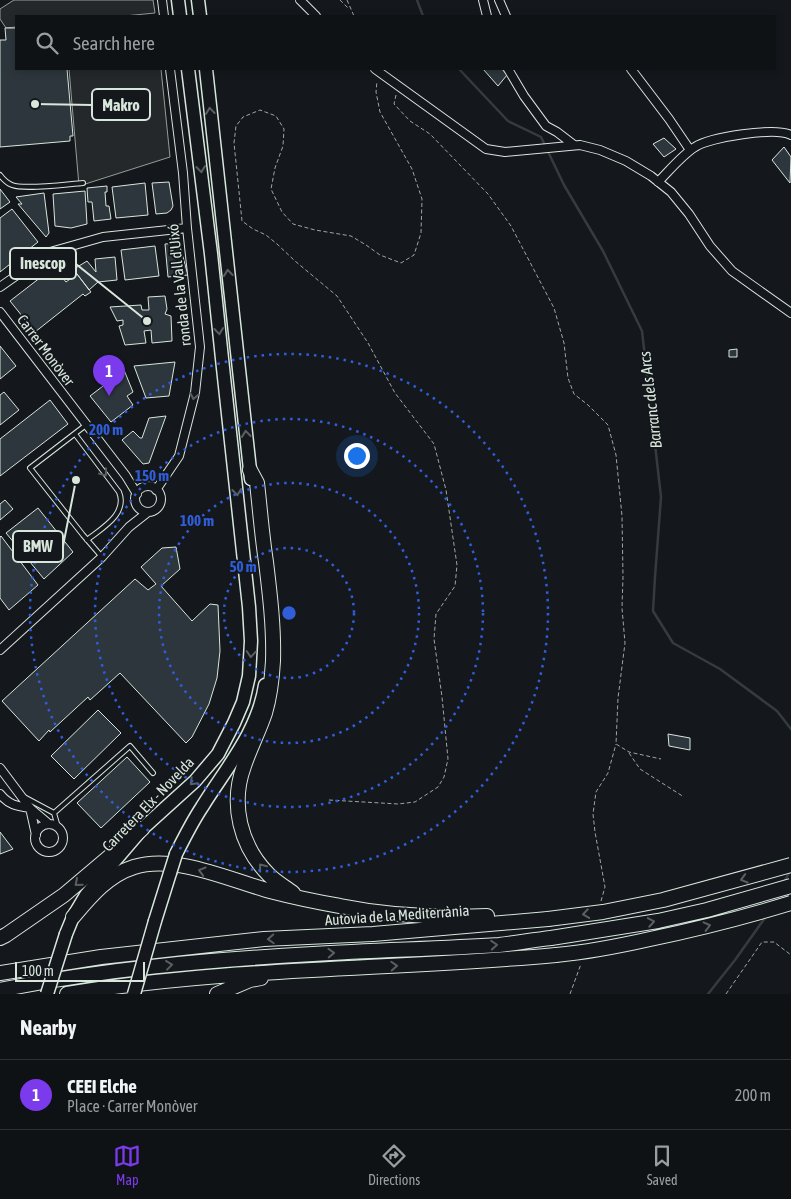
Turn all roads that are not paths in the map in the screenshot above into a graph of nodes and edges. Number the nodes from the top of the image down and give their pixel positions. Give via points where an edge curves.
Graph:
1 (162, 0) edge
2 (178, 0) edge
3 (198, 0) edge
4 (300, 0) edge
5 (483, 0) edge
6 (499, 0) edge
7 (164, 15) edge
8 (180, 15) edge
9 (200, 15) edge
10 (315, 15) edge
11 (487, 15) edge
12 (506, 15) edge
13 (170, 70) edge
14 (188, 70) edge
15 (206, 70) edge
16 (376, 70) edge
17 (509, 70) edge
18 (632, 70) edge
19 (791, 135) edge
20 (574, 145) junction
21 (690, 150) junction
22 (0, 175) edge
23 (658, 182) junction
24 (83, 183) dead end
25 (187, 228) junction
26 (0, 287) edge
27 (0, 312) edge
28 (791, 313) edge
29 (86, 425) junction
30 (75, 434) junction
31 (250, 470) junction
32 (126, 476) junction
33 (143, 488) junction
34 (156, 490) junction
35 (136, 494) junction
36 (137, 506) junction
37 (148, 512) junction
38 (129, 527) junction
39 (87, 540) junction
40 (102, 557) junction
41 (0, 650) edge
42 (0, 768) edge
43 (153, 773) dead end
44 (0, 794) edge
45 (20, 795) junction
46 (30, 808) junction
47 (54, 813) junction
48 (49, 824) junction
49 (58, 827) junction
50 (142, 829) junction
51 (36, 835) junction
52 (791, 865) edge
53 (791, 886) edge
54 (300, 898) junction
55 (791, 903) edge
56 (73, 917) junction
57 (521, 922) junction
58 (0, 938) edge
59 (288, 971) junction
60 (0, 973) edge
61 (0, 990) edge
62 (47, 994) edge
63 (66, 994) edge
64 (134, 994) edge
65 (217, 994) edge

1 - 7 street
2 - 8 main road
3 - 9 main road
4 - 10 street
5 - 11 street
6 - 12 street
13 - 25 street, ronda de la Vall d'Uixó
14 -> 50 main road, Carretera Elx - Novelda via 252,641 243,702 218,754 195,781
31 -> 15 main road
16 - 20 street via 486,149 505,152
17 - 20 street via 546,126
18 - 21 street
19 - 21 street via 738,135 710,140
20 - 23 street via 600,150
21 - 23 street
22 - 24 lane via 12,185 22,187
23 - 28 street via 671,192 732,271
25 - 26 street via 103,237 50,252
25 -> 34 street, ronda de la Vall d'Uixó via 200,347 195,393 179,456
27 - 29 street, Carrer Monòver
29 - 30 lane
29 - 32 street, Carrer Monòver
30 -> 39 lane via 122,498 115,517
30 - 39 lane via 30,468
54 -> 31 highway via 269,875 252,853 238,817 236,802 243,767 267,704 273,660 270,594 257,483
31 - 64 main road, bridge via 268,627 264,691 257,715 237,756 201,808 176,854
32 - 33 street, Carrer Monòver
32 - 35 street, Carrer Monòver
33 - 34 street
33 - 35 street
34 - 37 street via 161,503
35 - 36 street
36 - 37 street
36 - 38 street
37 - 38 street
38 - 40 street
39 - 40 lane
40 - 41 street
42 - 45 street
43 - 47 lane via 130,746
44 - 46 street via 7,802
45 - 46 street
45 - 47 lane
46 - 48 street
46 - 51 street
47 - 49 lane
48 - 49 street
48 - 51 street via 41,827
49 - 51 street via 63,840 54,851 46,852 38,847
50 - 56 main road, Carretera Elx - Novelda via 86,895
50 -> 58 highway via 64,895
52 -> 57 highway, Autovia de la Mediterrània, bridge via 663,900 603,912
61 -> 53 highway, bridge via 179,964 551,938 658,921
54 -> 56 highway via 183,866 154,863 119,874 101,886
54 - 57 highway via 390,914 498,916
59 -> 55 highway, bridge via 556,956 702,928
56 - 62 main road, Carretera Elx - Novelda, bridge
57 -> 60 highway, Autovia de la Mediterrània via 264,939 102,957
59 - 63 highway via 171,980
59 - 65 highway via 250,980

